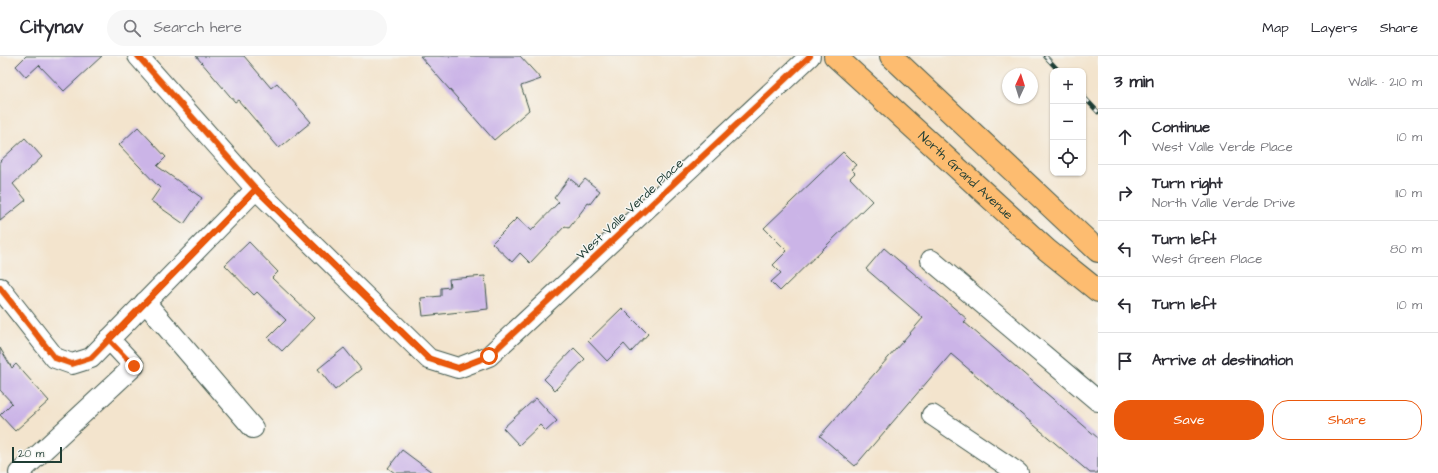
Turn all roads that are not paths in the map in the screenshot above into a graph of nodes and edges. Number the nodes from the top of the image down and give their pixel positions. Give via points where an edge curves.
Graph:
1 (138, 56) edge
2 (810, 56) edge
3 (835, 56) edge
4 (891, 56) edge
5 (256, 189) junction
6 (1098, 251) edge
7 (931, 260) dead end
8 (0, 288) edge
9 (1098, 291) edge
10 (145, 302) junction
11 (109, 340) junction
12 (1098, 401) edge
13 (932, 415) dead end
14 (253, 428) dead end
15 (19, 473) edge
16 (1018, 473) edge

1 - 5 street
2 - 5 street, West Valle Verde Place via 489,356 458,368 429,358
3 - 9 main road, North Grand Avenue via 1047,250
4 - 6 main road
5 - 10 street
7 - 12 street
8 - 11 street via 55,358 72,364 91,358
10 - 11 street
10 - 14 street
11 - 15 street via 134,366
13 - 16 street

